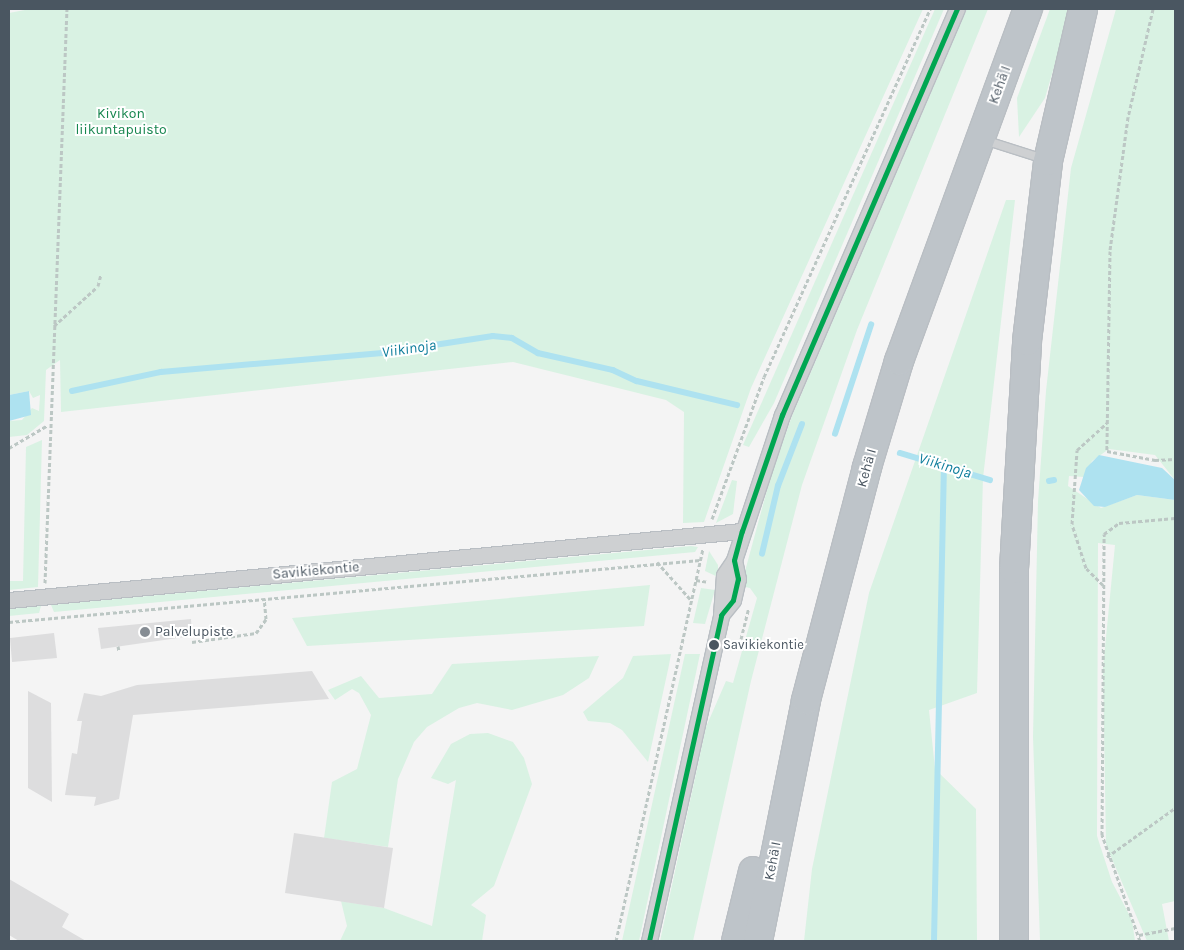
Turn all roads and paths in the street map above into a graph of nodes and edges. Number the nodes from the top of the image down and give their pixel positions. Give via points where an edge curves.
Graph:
1 (67, 9) edge
2 (930, 9) edge
3 (957, 9) edge
4 (1028, 9) edge
5 (1083, 9) edge
6 (1152, 9) edge
7 (980, 139) junction
8 (1048, 160) junction
9 (101, 274) dead end
10 (54, 327) junction
11 (1107, 423) junction
12 (48, 425) junction
13 (9, 448) edge
14 (1175, 459) edge
15 (1175, 518) edge
16 (710, 525) dead end
17 (742, 531) junction
18 (703, 548) dead end
19 (700, 560) junction
20 (657, 562) junction
21 (1104, 585) junction
22 (45, 587) dead end
23 (264, 598) junction
24 (9, 600) edge
25 (691, 600) junction
26 (9, 622) edge
27 (192, 642) dead end
28 (118, 646) dead end
29 (119, 651) dead end
30 (806, 700) junction
31 (1174, 810) edge
32 (1107, 857) junction
33 (1012, 901) junction
34 (1175, 928) edge
35 (1138, 935) junction
36 (616, 941) edge
37 (649, 941) edge
38 (736, 941) edge
39 (758, 941) edge
40 (1014, 941) edge
41 (1022, 941) edge
42 (1140, 941) edge

1 - 10 path
2 - 16 path via 764,377
3 - 17 street via 785,405
4 - 7 highway, Kehä I
5 - 8 highway
6 - 11 path via 1128,117 1110,251
7 - 8 lane
7 - 30 highway, Kehä I via 894,379
8 - 33 highway via 1027,341 1014,559
9 - 10 path via 98,286
10 - 12 path
11 - 14 path via 1108,452 1155,460
11 - 21 path via 1077,450 1072,524 1086,568
12 - 13 path
12 - 22 path
15 - 21 path via 1119,523 1104,534
17 - 24 street, Savikiekontie
17 - 37 street via 734,560 724,575 721,615
18 - 19 path
19 - 20 path
19 - 25 path
20 - 23 path
20 - 25 path
21 - 32 path via 1102,835
23 - 26 path
23 - 27 path via 266,619 256,633
25 - 36 path
28 - 29 path
30 - 38 highway via 753,871
30 - 39 highway, Kehä I
31 - 32 path
32 - 35 path
33 - 40 highway
33 - 41 highway
34 - 35 path
35 - 42 path

